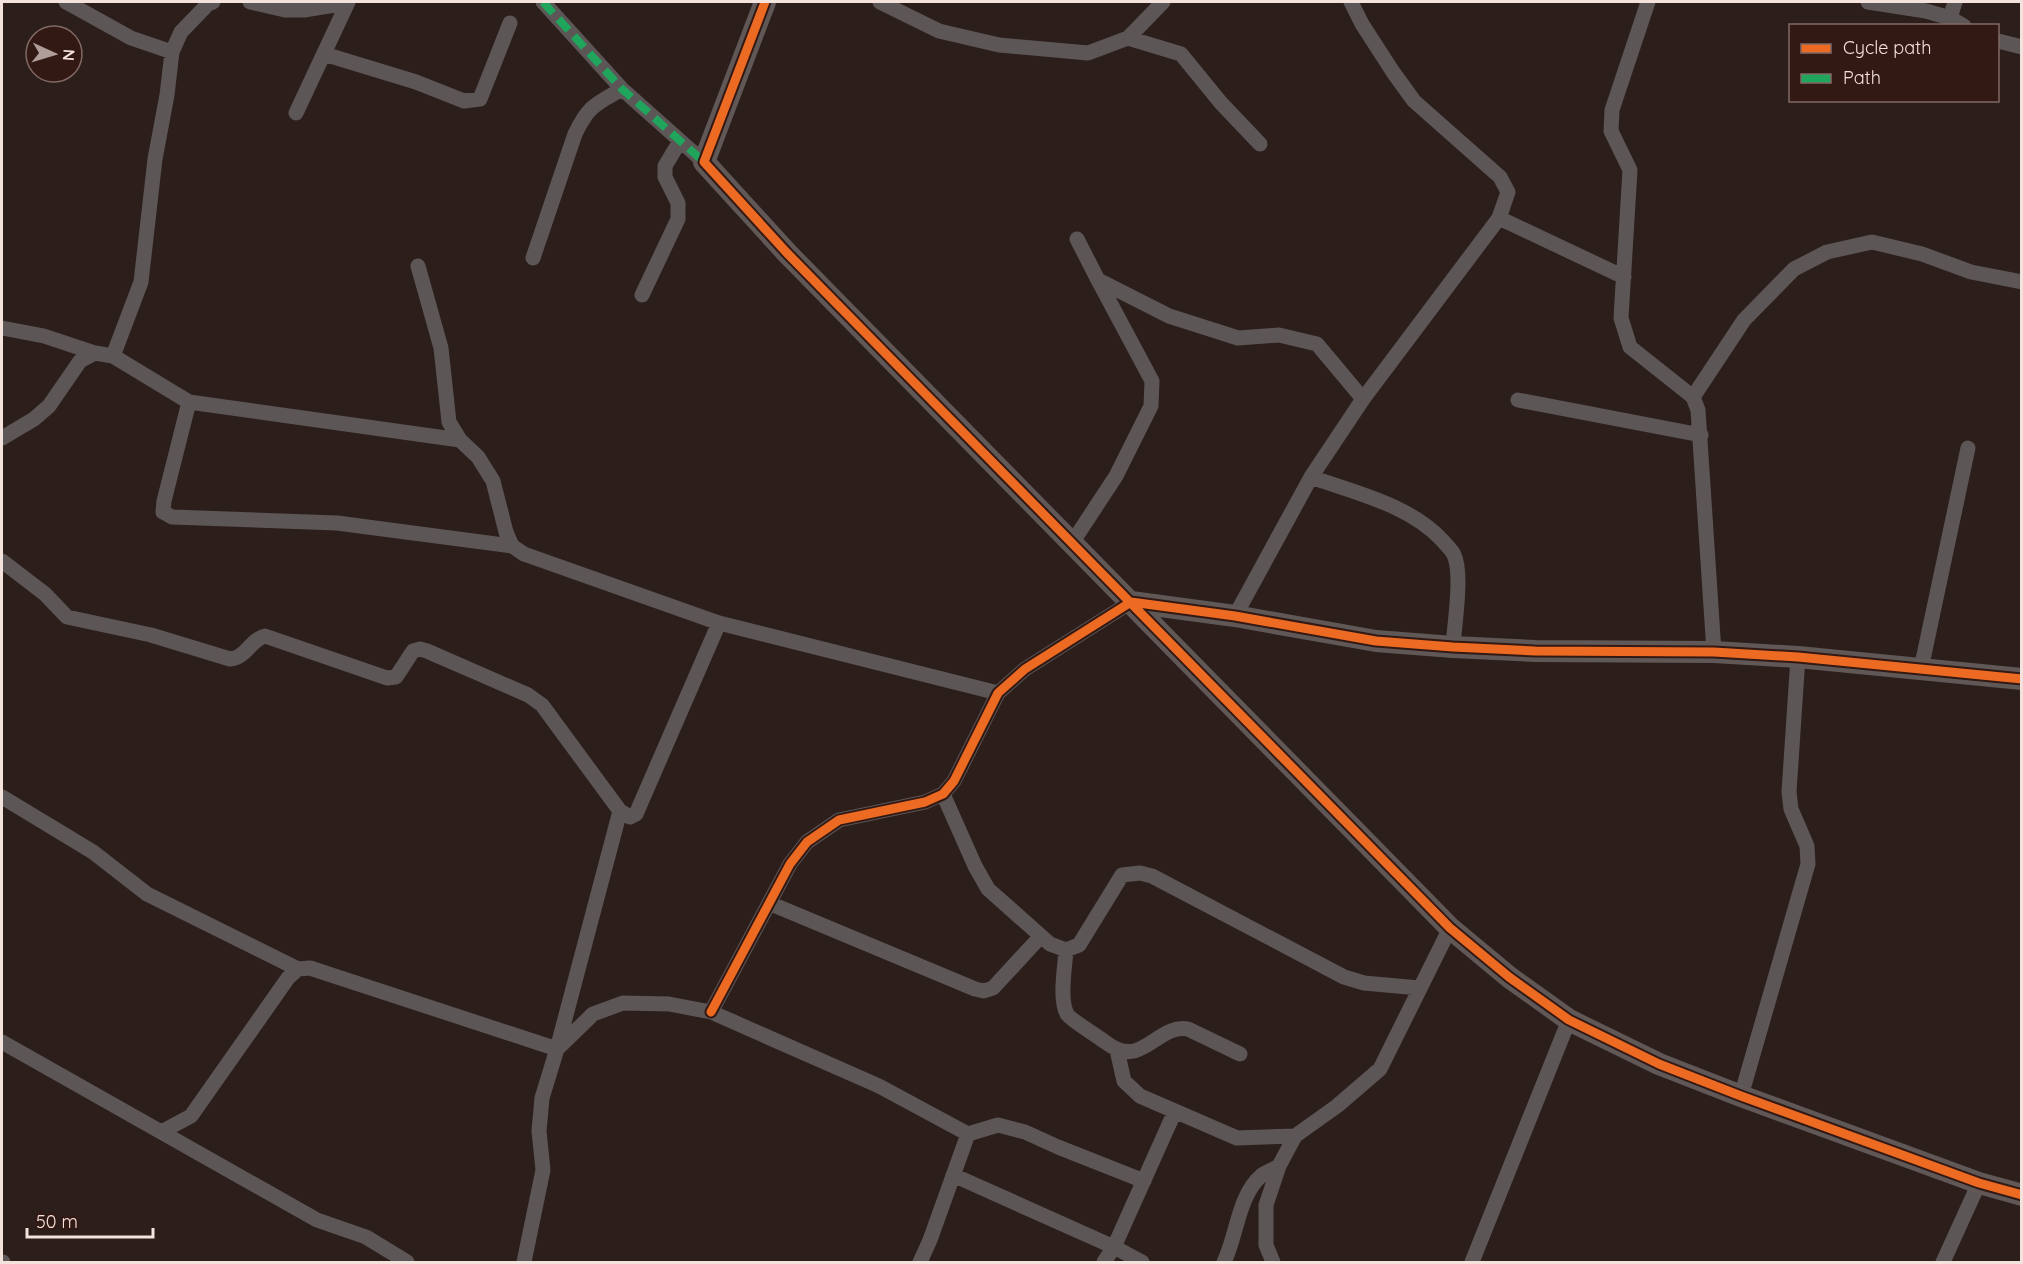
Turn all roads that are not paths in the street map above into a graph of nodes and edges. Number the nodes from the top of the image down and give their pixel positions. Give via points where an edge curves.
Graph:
1 (66, 2) edge
2 (213, 2) edge
3 (250, 2) edge
4 (348, 2) edge
5 (543, 2) edge
6 (765, 2) edge
7 (880, 2) edge
8 (1163, 2) edge
9 (1351, 2) edge
10 (1868, 2) edge
11 (1955, 2) edge
12 (1650, 3) edge
13 (1950, 18) junction
14 (510, 23) dead end
15 (1960, 24) edge
16 (1128, 38) junction
17 (1999, 41) edge
18 (2022, 47) edge
19 (172, 52) junction
20 (324, 54) junction
21 (622, 89) junction
22 (296, 113) dead end
23 (680, 141) junction
24 (1260, 144) dead end
25 (704, 162) junction
26 (1499, 218) junction
27 (1077, 239) dead end
28 (533, 258) dead end
29 (418, 266) dead end
30 (1624, 277) junction
31 (1098, 280) junction
32 (2022, 282) edge
33 (642, 295) dead end
34 (2, 328) edge
35 (95, 353) junction
36 (113, 356) junction
37 (1693, 397) junction
38 (1363, 399) junction
39 (1518, 400) dead end
40 (189, 402) junction
41 (1701, 435) junction
42 (2, 438) edge
43 (460, 440) junction
44 (1968, 448) dead end
45 (1311, 477) junction
46 (1072, 543) junction
47 (512, 546) junction
48 (2, 561) edge
49 (1131, 602) junction
50 (1235, 616) junction
51 (719, 623) junction
52 (1453, 647) junction
53 (1714, 652) junction
54 (1798, 657) junction
55 (1921, 669) junction
56 (2022, 679) edge
57 (998, 693) junction
58 (944, 794) junction
59 (2, 797) edge
60 (620, 811) junction
61 (769, 903) junction
62 (1450, 928) junction
63 (1041, 936) junction
64 (1066, 950) junction
65 (298, 969) junction
66 (1419, 988) junction
67 (711, 1011) junction
68 (1569, 1020) junction
69 (2, 1042) edge
70 (557, 1049) junction
71 (1117, 1050) junction
72 (1240, 1054) dead end
73 (1741, 1096) junction
74 (1175, 1111) junction
75 (163, 1131) junction
76 (968, 1134) junction
77 (1295, 1136) junction
78 (1279, 1166) junction
79 (953, 1175) junction
80 (1144, 1181) junction
81 (1979, 1183) junction
82 (2022, 1195) edge
83 (1114, 1247) junction
84 (407, 1263) edge
85 (524, 1263) edge
86 (920, 1263) edge
87 (1104, 1263) edge
88 (1142, 1263) edge
89 (1224, 1263) edge
90 (1273, 1263) edge
91 (1473, 1263) edge
92 (1943, 1263) edge

1 - 19 street via 131,38
2 - 19 street via 181,32
3 - 4 street via 304,10
4 - 20 street
5 - 21 street
6 - 25 street
7 - 16 street via 939,31 999,45 1088,53
8 - 16 street
9 - 26 street via 1414,101 1500,177 1508,192
10 - 13 street
11 - 13 street
12 - 30 street via 1612,110 1611,131 1630,170
13 - 15 street
14 - 20 street via 480,99 473,101
16 - 24 street via 1181,54
17 - 18 street
19 - 36 street via 141,282
20 - 22 street
21 - 23 street
21 - 28 street via 585,115
23 - 25 street
23 - 33 street via 665,166 665,177 678,203 678,219
25 - 46 street via 787,253
26 - 30 street
26 - 38 street
27 - 31 street
29 - 43 street via 441,348 448,422
30 - 37 street via 1621,318 1630,346
31 - 38 street via 1169,316 1238,338 1279,335 1317,344
31 - 46 street via 1152,381 1151,406 1116,476
32 - 37 street via 1971,273 1922,254 1872,242 1827,252 1794,270 1744,320
34 - 35 street via 44,336
35 - 36 street
35 - 42 street via 80,361 49,406
36 - 40 street
37 - 41 street
38 - 45 street
39 - 41 street
40 - 43 street
40 - 47 street via 164,501 164,512 172,517 337,523
41 - 53 street
43 - 47 street via 478,457 493,481
44 - 55 street
45 - 50 street
45 - 52 street via 1394,507 1429,526 1445,543 1454,555 1458,575
46 - 49 street
47 - 51 street via 524,554
48 - 60 street via 45,594 67,617 230,659 242,656 256,638 265,636 387,678 401,672 413,651 428,651 528,695 542,705
49 - 50 street
49 - 57 street via 1025,669
49 - 62 street
50 - 52 street via 1376,641
51 - 57 street
51 - 60 street via 636,814 630,817
52 - 53 street
53 - 54 street
54 - 55 street
54 - 73 street via 1789,792 1791,809 1807,846 1808,864
55 - 56 street
57 - 58 street via 954,782
58 - 61 street via 925,802 839,820 807,843 790,864
58 - 63 street via 988,889
59 - 65 street via 93,852 147,894
60 - 70 street
61 - 63 street via 984,991 993,988
61 - 67 street
62 - 66 street
62 - 68 street via 1509,978
63 - 64 street
64 - 66 street via 1079,945 1122,875 1140,873 1344,977 1364,983
64 - 71 street via 1063,999 1068,1015
65 - 70 street via 310,968
65 - 75 street via 191,1116
66 - 77 street via 1380,1069
67 - 70 street via 669,1004 623,1003 593,1014
67 - 76 street via 879,1086
68 - 73 street via 1659,1064
68 - 91 street
69 - 75 street
70 - 85 street via 542,1098 538,1131 543,1170
71 - 72 street via 1144,1048 1180,1028
71 - 74 street via 1124,1081 1140,1096
73 - 81 street
74 - 77 street via 1237,1138
74 - 80 street
75 - 84 street via 317,1220 366,1237
76 - 79 street
76 - 80 street via 998,1125 1025,1132
77 - 78 street
78 - 89 street via 1252,1188
78 - 90 street via 1266,1205 1266,1245
79 - 83 street
79 - 86 street
80 - 83 street
81 - 82 street
81 - 92 street
83 - 87 street
83 - 88 street

